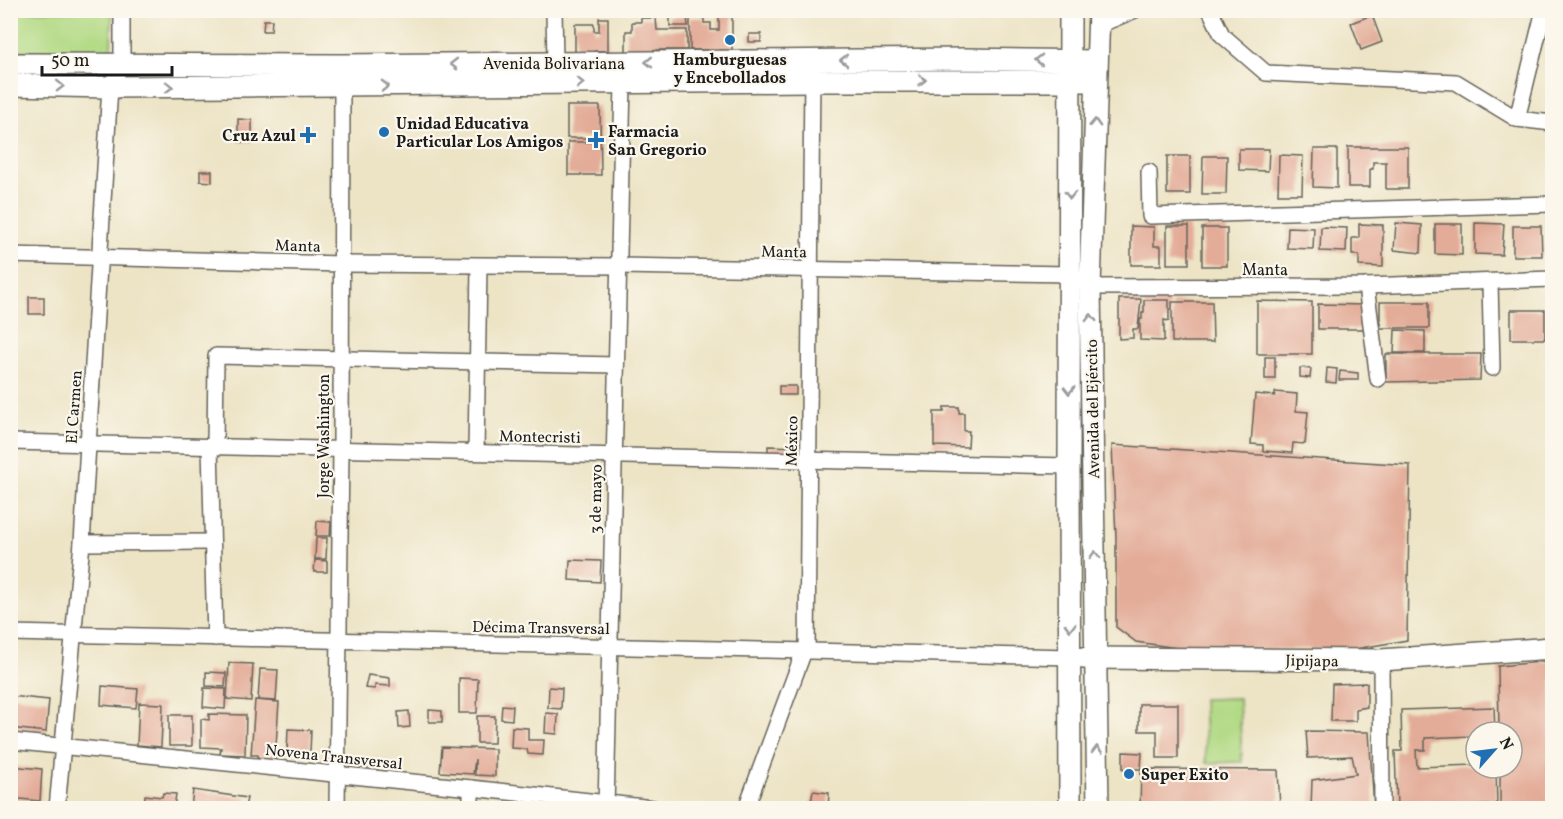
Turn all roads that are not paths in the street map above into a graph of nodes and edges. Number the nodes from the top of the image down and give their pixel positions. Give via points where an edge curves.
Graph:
1 (122, 10) edge
2 (554, 10) edge
3 (1070, 10) edge
4 (1135, 10) edge
5 (1210, 10) edge
6 (1544, 10) edge
7 (1099, 18) edge
8 (10, 63) edge
9 (555, 63) junction
10 (122, 64) junction
11 (342, 65) junction
12 (1071, 70) junction
13 (812, 71) junction
14 (1097, 71) junction
15 (623, 83) junction
16 (10, 86) edge
17 (342, 86) junction
18 (110, 87) junction
19 (1517, 119) junction
20 (1552, 123) edge
21 (1149, 172) dead end
22 (1552, 204) edge
23 (10, 255) edge
24 (100, 258) junction
25 (342, 264) junction
26 (479, 266) junction
27 (619, 266) junction
28 (810, 269) junction
29 (1070, 274) junction
30 (1552, 279) edge
31 (1490, 282) junction
32 (1366, 286) junction
33 (1090, 288) junction
34 (341, 359) junction
35 (477, 361) junction
36 (616, 364) junction
37 (1492, 368) dead end
38 (1378, 379) dead end
39 (10, 442) edge
40 (89, 444) junction
41 (212, 446) junction
42 (341, 450) junction
43 (476, 452) junction
44 (614, 456) junction
45 (809, 460) junction
46 (1069, 466) junction
47 (212, 542) junction
48 (82, 543) junction
49 (10, 633) edge
50 (74, 634) junction
51 (215, 638) junction
52 (339, 640) junction
53 (610, 647) junction
54 (1552, 648) edge
55 (805, 651) junction
56 (1070, 657) junction
57 (1096, 658) junction
58 (1381, 660) junction
59 (10, 741) edge
60 (63, 747) junction
61 (337, 774) junction
62 (471, 788) junction
63 (606, 806) edge
64 (57, 808) edge
65 (337, 808) edge
66 (471, 808) edge
67 (653, 808) edge
68 (746, 808) edge
69 (1070, 808) edge
70 (1098, 808) edge
71 (1382, 808) edge

1 - 10 street, El Carmen
2 - 9 street
3 - 12 street, Avenida del Ejército
4 - 7 street
5 - 19 street via 1222,35 1266,73 1456,82
6 - 19 street
7 - 14 street, Avenida del Ejército
8 - 10 street, Avenida Bolivariana
9 -> 11 street, Avenida Bolivariana
13 -> 9 street, Avenida Bolivariana
10 - 11 street, Avenida Bolivariana
10 - 18 street, El Carmen
11 - 17 street, Jorge Washington
12 - 13 street, Avenida Bolivariana
12 - 14 street, Avenida Bolivariana
12 -> 29 street, Avenida del Ejército
13 - 15 street, Avenida Bolivariana
13 - 28 street, México
33 -> 14 street, Avenida del Ejército
17 -> 15 street, Avenida Bolivariana
15 - 27 street, 3 de mayo
16 -> 18 street, Avenida Bolivariana
18 -> 17 street, Avenida Bolivariana
17 - 25 street, Jorge Washington
18 - 24 street, El Carmen
19 - 20 street
21 - 22 street via 1150,216
23 - 24 street, Manta
24 - 25 street, Manta
24 - 40 street, El Carmen
25 - 26 street, Manta
25 - 34 street, Jorge Washington
26 - 27 street, Manta
26 - 35 street
27 - 28 street, Manta
27 - 36 street, 3 de mayo
28 - 29 street, Manta
28 - 45 street, México
29 - 33 street
29 -> 46 street, Avenida del Ejército
30 - 31 street, Manta
31 - 32 street, Manta
31 - 37 street
32 - 33 street, Manta
32 - 38 street
57 -> 33 street, Avenida del Ejército
34 - 35 street
34 - 41 street via 216,356
34 - 42 street, Jorge Washington
35 - 36 street
35 - 43 street
36 - 44 street, 3 de mayo
39 - 40 street, Montecristi
40 - 41 street, Montecristi
40 - 48 street, El Carmen
41 - 42 street, Montecristi
41 - 47 street
42 - 43 street, Montecristi
42 - 52 street, Jorge Washington
43 - 44 street, Montecristi
44 - 45 street, Montecristi
44 - 53 street, 3 de mayo
45 - 46 street, Montecristi
45 - 55 street, México
46 -> 56 street, Avenida del Ejército
47 - 48 street
47 - 51 street
48 - 50 street, El Carmen
49 - 50 street, Décima Transversal
50 - 51 street, Décima Transversal
50 - 60 street, El Carmen
51 - 52 street, Décima Transversal
52 - 53 street, Décima Transversal
52 - 61 street, Jorge Washington
53 - 55 street, Décima Transversal
53 - 63 street, 3 de mayo
54 - 58 street, Jipijapa
55 - 56 street, Décima Transversal
55 - 68 street, México
56 - 57 street, Jipijapa
56 - 69 street, Avenida del Ejército
57 - 58 street, Jipijapa
70 -> 57 street, Avenida del Ejército
58 - 71 street
59 - 60 street, Novena Transversal
60 - 61 street, Novena Transversal
60 - 64 street, El Carmen
61 - 62 street, Novena Transversal
61 - 65 street, Jorge Washington
62 - 63 street, Novena Transversal
62 - 66 street
63 - 67 street, Novena Transversal

